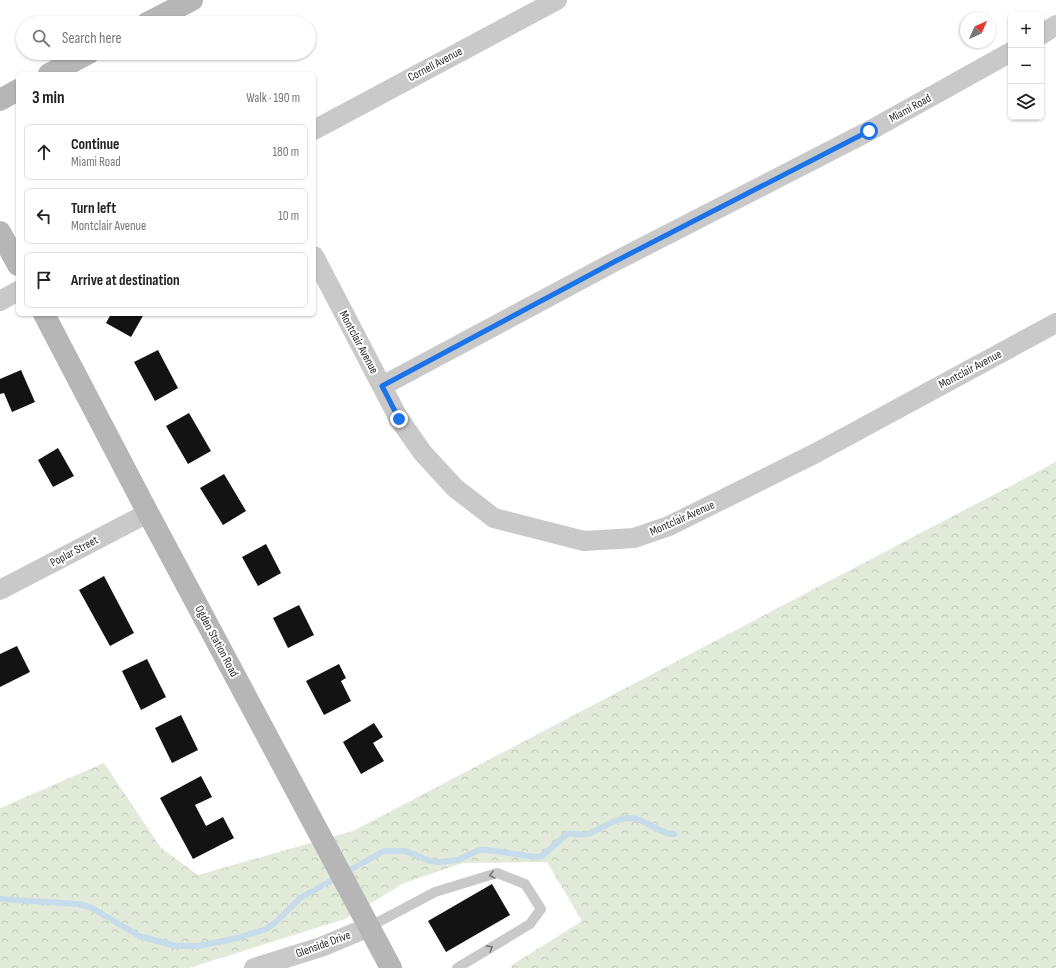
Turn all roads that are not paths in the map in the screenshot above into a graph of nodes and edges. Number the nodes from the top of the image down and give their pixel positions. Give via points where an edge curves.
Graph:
1 (192, 0) edge
2 (557, 0) edge
3 (161, 16) edge
4 (1056, 25) edge
5 (1044, 33) edge
6 (1008, 54) edge
7 (76, 60) edge
8 (53, 72) edge
9 (16, 91) edge
10 (0, 100) edge
11 (316, 129) edge
12 (0, 232) edge
13 (316, 260) edge
14 (16, 261) edge
15 (16, 293) edge
16 (0, 301) edge
17 (45, 316) edge
18 (1056, 323) edge
19 (382, 386) junction
20 (148, 513) junction
21 (0, 590) edge
22 (369, 927) junction
23 (254, 968) edge
24 (391, 968) edge
25 (457, 968) edge

1 - 3 street
2 - 11 street, Cornell Avenue
4 - 5 street
6 - 19 street, Miami Road via 869,131 612,263
7 - 8 street
9 - 10 street
12 - 14 street
13 - 19 street, Montclair Avenue
15 - 16 street
17 - 20 street, Ogden Station Road
18 - 19 street, Montclair Avenue via 809,456 669,526 634,538 584,541 494,518 455,488 422,452 399,419
20 - 21 street, Poplar Street
20 - 22 street, Ogden Station Road
22 - 23 street, Glenside Drive via 321,947
22 - 24 street, Ogden Station Road
25 -> 22 lane via 530,924 541,909 525,884 497,873 435,892

